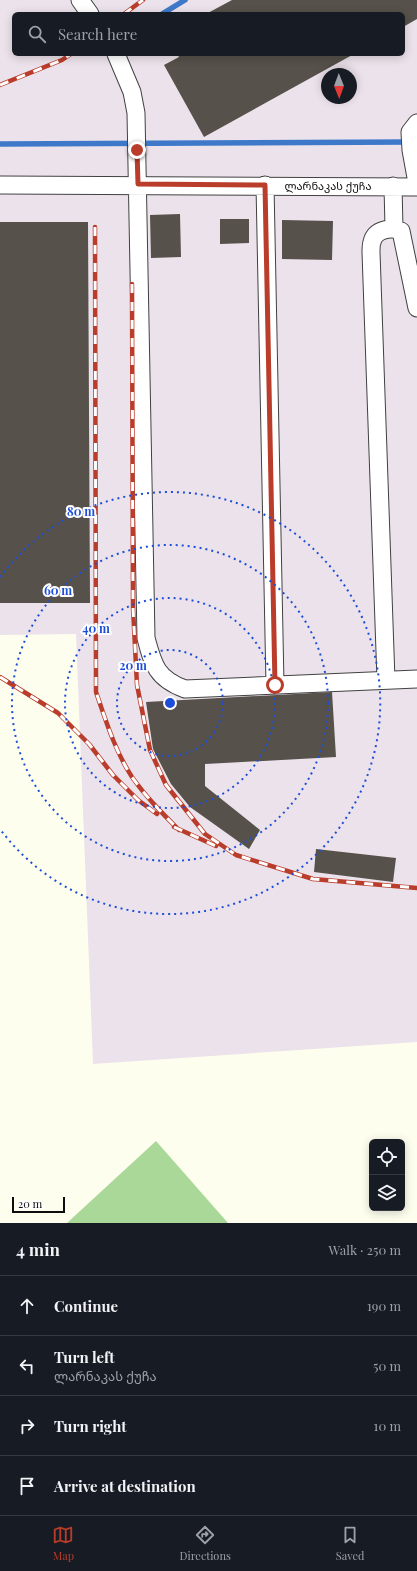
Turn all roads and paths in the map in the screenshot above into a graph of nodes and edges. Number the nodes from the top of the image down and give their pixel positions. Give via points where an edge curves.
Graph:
1 (80, 0) edge
2 (89, 12) edge
3 (117, 56) edge
4 (412, 136) edge
5 (417, 183) edge
6 (138, 184) junction
7 (0, 185) edge
8 (265, 185) junction
9 (393, 186) junction
10 (417, 187) edge
11 (394, 228) junction
12 (417, 308) edge
13 (417, 679) edge
14 (386, 680) junction
15 (275, 685) junction

1 - 2 street
3 - 6 street via 132,92 136,113
4 - 5 street
6 - 7 street, ლარნაკას ქუჩა
6 - 8 street, ლარნაკას ქუჩა
6 - 15 street via 146,638 150,656 159,674 174,685 185,689
8 - 9 street, ლარნაკას ქუჩა
8 - 15 street
9 - 10 street, ლარნაკას ქუჩა
9 - 11 street
11 - 12 street via 401,231
11 - 14 street via 378,234 372,241 371,252
13 - 14 street
14 - 15 street

